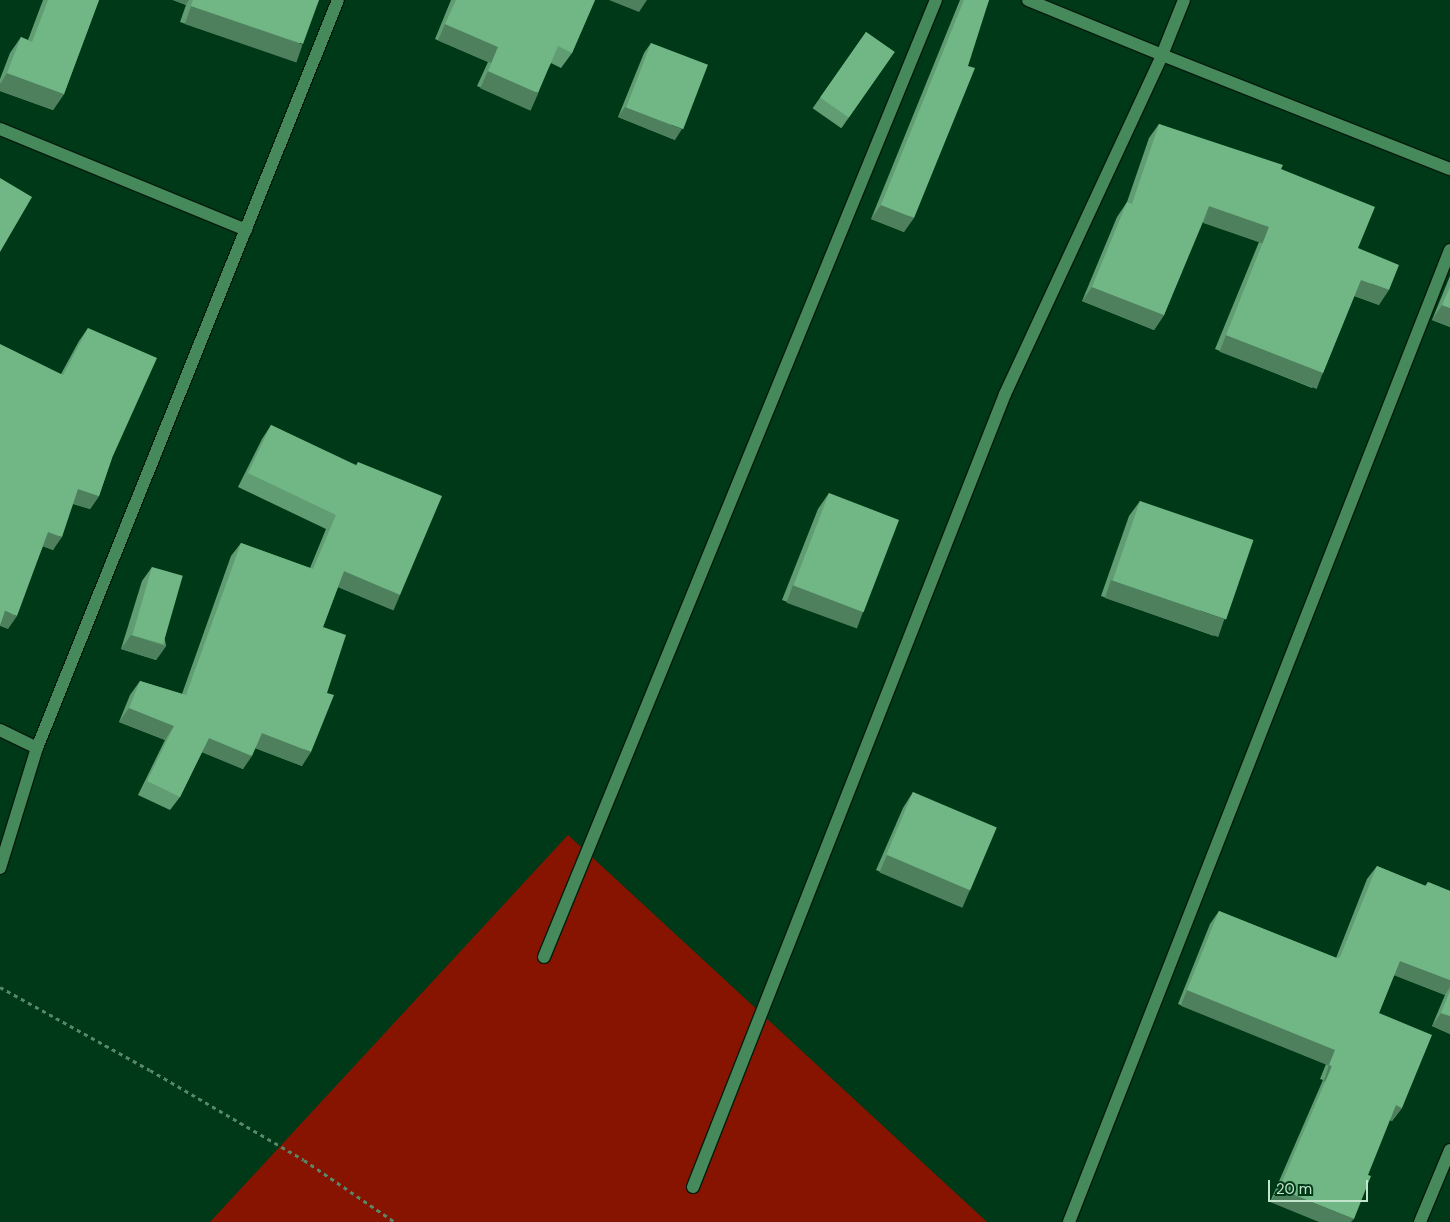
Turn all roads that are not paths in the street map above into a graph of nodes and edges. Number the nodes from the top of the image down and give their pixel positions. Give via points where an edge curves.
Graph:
1 (338, 0) edge
2 (936, 0) edge
3 (1028, 0) edge
4 (1184, 0) edge
5 (1162, 55) junction
6 (0, 129) edge
7 (1450, 169) edge
8 (246, 230) junction
9 (1450, 250) edge
10 (0, 730) edge
11 (37, 748) junction
12 (0, 868) edge
13 (544, 957) dead end
14 (1450, 1150) edge
15 (693, 1187) dead end
16 (1068, 1222) edge
17 (1420, 1222) edge

1 - 8 street
2 - 13 street
3 - 5 street
4 - 5 street
5 - 7 street
5 - 15 street via 1005,394
6 - 8 street
8 - 11 street
9 - 16 street
10 - 11 street
11 - 12 street
14 - 17 street

